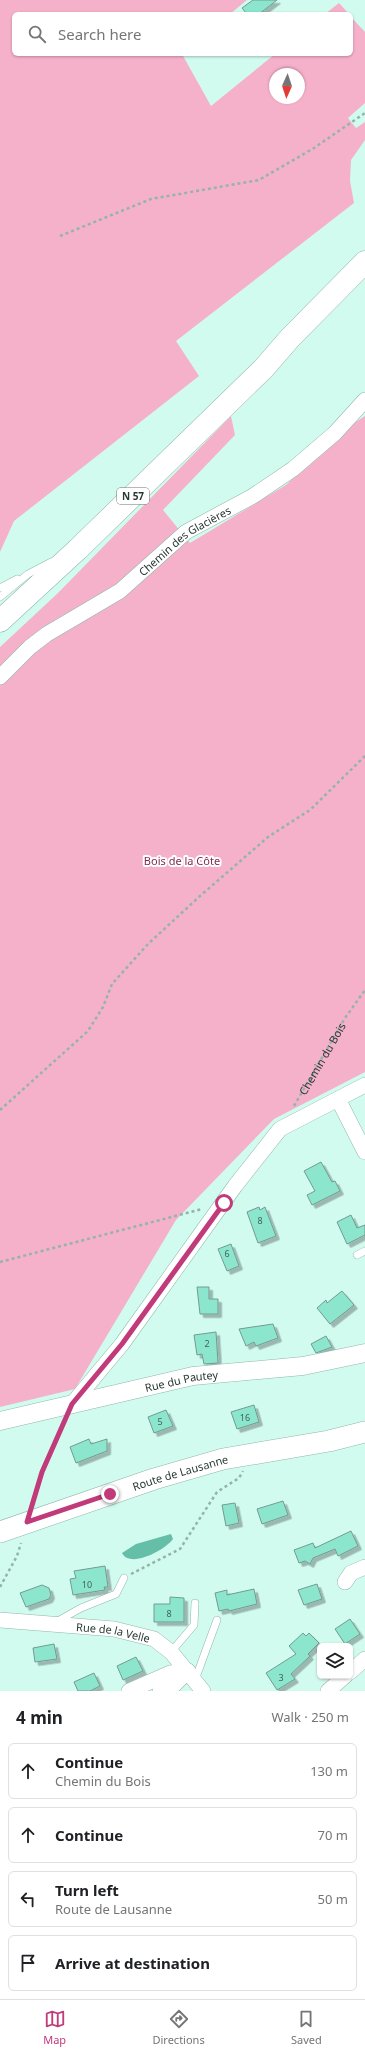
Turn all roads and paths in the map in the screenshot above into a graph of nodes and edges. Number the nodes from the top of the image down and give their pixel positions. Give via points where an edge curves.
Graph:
1 (365, 113) edge
2 (60, 236) dead end
3 (365, 262) edge
4 (365, 281) edge
5 (264, 368) junction
6 (365, 400) edge
7 (78, 549) junction
8 (28, 574) junction
9 (0, 588) edge
10 (0, 597) edge
11 (0, 621) edge
12 (0, 677) edge
13 (365, 756) edge
14 (365, 990) edge
15 (365, 1085) edge
16 (338, 1099) junction
17 (0, 1110) edge
18 (280, 1129) junction
19 (365, 1152) edge
20 (224, 1203) junction
21 (365, 1251) edge
22 (357, 1255) dead end
23 (0, 1262) edge
24 (365, 1353) edge
25 (72, 1404) junction
26 (0, 1421) edge
27 (365, 1432) edge
28 (252, 1455) junction
29 (27, 1522) junction
30 (0, 1532) edge
31 (365, 1567) edge
32 (124, 1578) joint
33 (345, 1582) dead end
34 (0, 1587) edge
35 (195, 1603) dead end
36 (0, 1620) edge
37 (216, 1620) dead end
38 (51, 1625) junction
39 (171, 1652) junction
40 (365, 1659) edge
41 (353, 1669) edge
42 (342, 1679) edge
43 (195, 1680) edge
44 (129, 1691) edge
45 (160, 1691) edge
46 (328, 1691) edge

1 - 2 path via 320,144 259,180 151,199
3 - 5 main road, N 57
4 - 5 main road, N 57 via 295,344
5 - 7 main road, N 57
6 - 12 street, Chemin des Glacières via 335,433 293,469 253,496 186,532 120,591 47,634
7 - 8 lane
7 - 11 main road, N 57
8 - 9 lane
8 - 10 lane
13 - 17 path via 310,810 268,837 148,944 112,984 104,1007 88,1031
14 - 18 path, Chemin du Bois via 345,1018
15 - 16 street, Chemin du Bois
16 - 18 street, Chemin du Bois
16 - 19 street
18 - 20 street, Chemin du Bois
20 - 23 path
20 - 25 street, Chemin du Bois via 122,1344
21 - 22 lane
24 - 25 street, Rue du Pautey via 303,1366 193,1376
25 - 26 street, Rue du Pautey
25 - 29 path via 42,1472
27 - 28 main road, Route de Lausanne
28 - 29 main road, Route de Lausanne via 223,1459 154,1479
28 - 32 path via 239,1478 217,1492 180,1549
29 - 30 main road, Route de Lausanne
29 - 34 path via 16,1556
31 - 33 street via 351,1573
32 - 38 lane via 116,1594 81,1608
35 - 39 lane via 194,1625
36 - 38 street, Rue de la Velle
37 - 43 lane
38 - 39 street, Rue de la Velle via 114,1629 154,1639
39 - 43 street, Rue de la Velle
40 - 41 street
42 - 46 street
43 - 44 street via 170,1673
43 - 45 street

